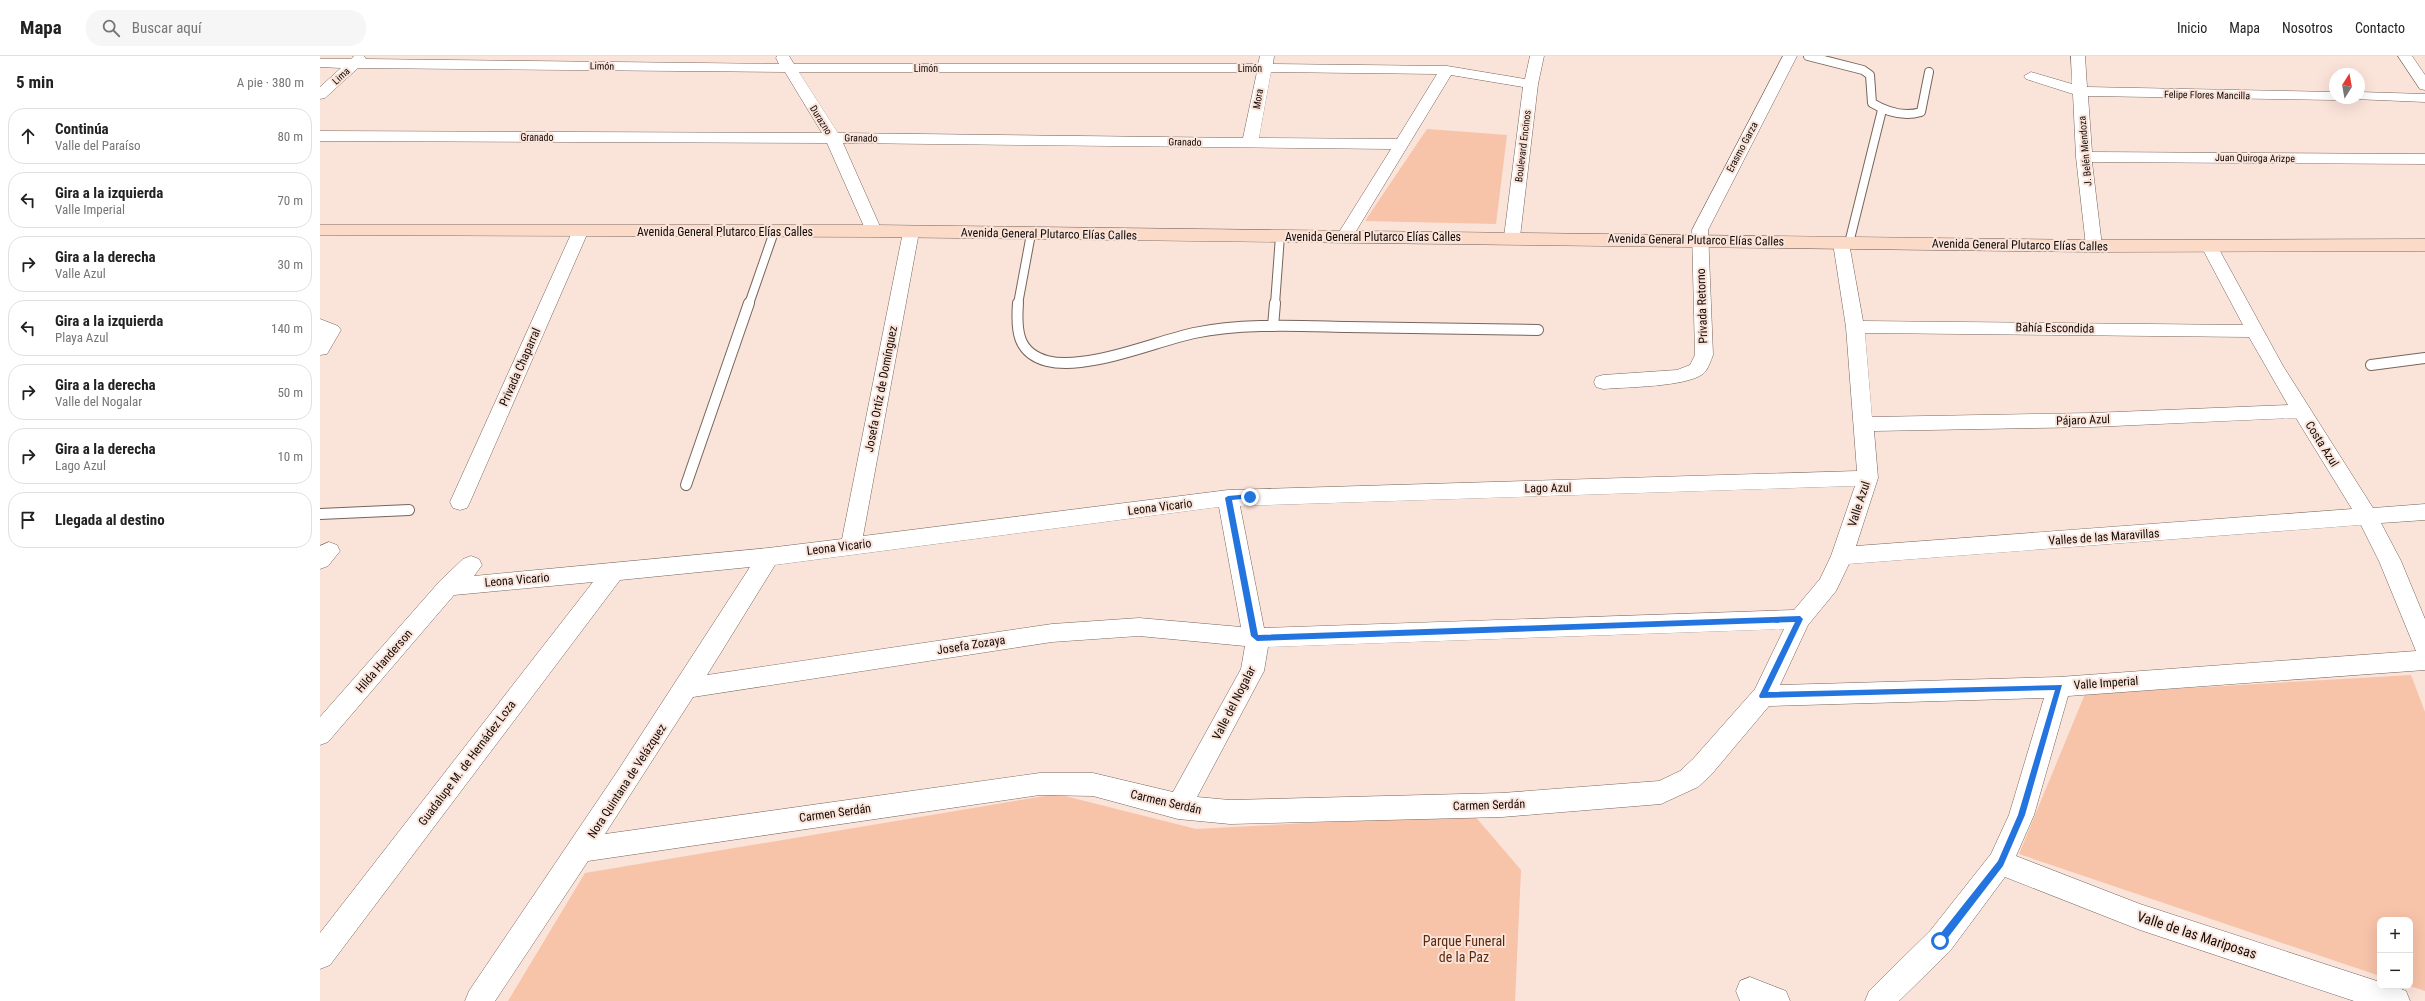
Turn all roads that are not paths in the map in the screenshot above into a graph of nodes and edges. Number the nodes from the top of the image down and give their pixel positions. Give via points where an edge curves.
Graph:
1 (1537, 56) edge
2 (1790, 56) edge
3 (1808, 56) edge
4 (2078, 56) edge
5 (2405, 56) edge
6 (358, 60) edge
7 (785, 62) edge
8 (1265, 62) edge
9 (320, 63) edge
10 (1446, 70) junction
11 (1929, 72) dead end
12 (2031, 76) dead end
13 (1530, 84) junction
14 (2425, 86) edge
15 (2080, 91) junction
16 (320, 95) edge
17 (2329, 96) edge
18 (2365, 96) edge
19 (2425, 98) edge
20 (1882, 110) junction
21 (320, 136) edge
22 (832, 138) junction
23 (1250, 143) junction
24 (1401, 144) junction
25 (2084, 157) junction
26 (2425, 160) edge
27 (320, 230) edge
28 (874, 231) junction
29 (580, 232) junction
30 (774, 232) junction
31 (911, 232) junction
32 (1031, 234) junction
33 (1280, 236) junction
34 (1344, 237) junction
35 (1512, 237) junction
36 (1700, 241) junction
37 (1845, 243) junction
38 (2425, 245) edge
39 (2094, 246) junction
40 (2209, 246) junction
41 (1273, 326) junction
42 (326, 327) edge
43 (1855, 327) junction
44 (1538, 330) dead end
45 (2255, 331) junction
46 (320, 348) edge
47 (2425, 358) edge
48 (2371, 365) dead end
49 (1603, 382) dead end
50 (2301, 411) junction
51 (1865, 424) junction
52 (1868, 478) junction
53 (686, 485) dead end
54 (1228, 498) junction
55 (460, 502) dead end
56 (409, 510) dead end
57 (2425, 512) edge
58 (320, 514) edge
59 (2367, 516) junction
60 (851, 546) junction
61 (768, 556) junction
62 (1842, 556) junction
63 (471, 565) dead end
64 (614, 571) junction
65 (448, 587) junction
66 (1800, 619) junction
67 (1257, 638) junction
68 (2425, 646) edge
69 (2425, 660) edge
70 (2059, 687) junction
71 (687, 688) junction
72 (1763, 696) junction
73 (320, 734) edge
74 (1178, 807) junction
75 (582, 850) junction
76 (2000, 863) junction
77 (320, 955) edge
78 (1750, 991) dead end
79 (479, 1001) edge
80 (1776, 1001) edge
81 (1879, 1001) edge
82 (2396, 1001) edge

1 - 13 street, Boulevard Encinos
2 - 36 street, Erasmo Garza via 1710,208 1700,230
3 - 20 lane via 1863,70 1870,75 1872,102
4 - 15 street, J. Belén Mendoza
5 - 14 street
6 - 7 street, Limón
6 - 9 street, Limón
6 - 16 street, Lima
7 - 8 street, Limón
7 - 22 street, Durazno
8 - 10 street, Limón
8 - 23 street, Mora
10 - 13 street, Limón
10 - 24 street
11 - 20 lane via 1921,112 1915,115
12 - 15 street, Felipe Flores Mancilla
13 - 35 street, Boulevard Encinos
15 - 17 street, Felipe Flores Mancilla
15 - 25 street, J. Belén Mendoza
18 - 19 street
20 - 37 lane
21 - 22 street, Granado
22 - 23 street, Granado
22 - 28 street, Durazno
23 - 24 street, Granado
24 - 34 street
25 - 26 street, Juan Quiroga Arizpe
25 - 39 street, J. Belén Mendoza
27 - 29 street, Avenida General Plutarco Elías Calles
28 - 30 street, Avenida General Plutarco Elías Calles
28 - 31 street, Avenida General Plutarco Elías Calles
29 - 30 street, Avenida General Plutarco Elías Calles
29 - 55 street, Privada Chaparral
30 - 53 lane
31 - 32 street, Avenida General Plutarco Elías Calles
31 - 60 street, Josefa Ortíz de Domínguez
32 - 33 street, Avenida General Plutarco Elías Calles
32 - 41 lane via 1022,270 1017,311 1019,336 1024,349 1037,358 1058,362 1084,361 1193,333
33 - 34 street, Avenida General Plutarco Elías Calles
33 - 41 lane
34 - 35 street, Avenida General Plutarco Elías Calles
35 - 36 street, Avenida General Plutarco Elías Calles
36 - 37 street, Avenida General Plutarco Elías Calles
36 - 49 street, Privada Retorno via 1704,345 1700,364 1690,374
37 - 39 street, Avenida General Plutarco Elías Calles
37 - 43 street, Valle Azul
38 - 40 street, Avenida General Plutarco Elías Calles
39 - 40 street, Avenida General Plutarco Elías Calles
40 - 45 street, Costa Azul
41 - 44 lane
42 - 46 street
43 - 45 street, Bahía Escondida
43 - 51 street, Valle Azul
45 - 50 street, Costa Azul
47 - 48 lane
50 - 51 street, Pájaro Azul via 2092,420
50 - 59 street, Costa Azul
51 - 52 street, Valle Azul via 1864,456
52 - 54 street, Lago Azul
52 - 62 street, Valle Azul
54 - 60 street, Leona Vicario
54 - 67 street, Valle del Nogalar via 1254,636
56 - 58 lane
57 - 59 street, Valles de las Maravillas
59 - 62 street, Valles de las Maravillas
59 - 68 street, Costa Azul via 2390,561
60 - 61 street, Leona Vicario
61 - 64 street, Leona Vicario
61 - 71 street, Nora Quintana de Velázquez
62 - 66 street, Valle Azul via 1828,585
63 - 65 street, Hilda Handerson
64 - 65 street, Leona Vicario
64 - 77 street, Guadalupe M. de Hernádez Loza
65 - 73 street, Hilda Handerson
66 - 67 street, Josefa Zozaya
66 - 72 street, Valle Azul
67 - 71 street, Josefa Zozaya via 1177,629 1097,628
67 - 74 street, Valle del Nogalar via 1252,671
69 - 70 street, Valle Imperial
70 - 72 street, Valle Imperial
70 - 76 street via 2021,815
71 - 75 street, Nora Quintana de Velázquez
72 - 74 street, Carmen Serdán via 1702,767 1689,779 1661,792 1502,805 1230,812
74 - 75 street, Carmen Serdán via 1102,786 1065,782
75 - 79 street, Nora Quintana de Velázquez
76 - 81 street via 1940,941
76 - 82 street, Valle de las Mariposas via 2140,917
78 - 80 street

